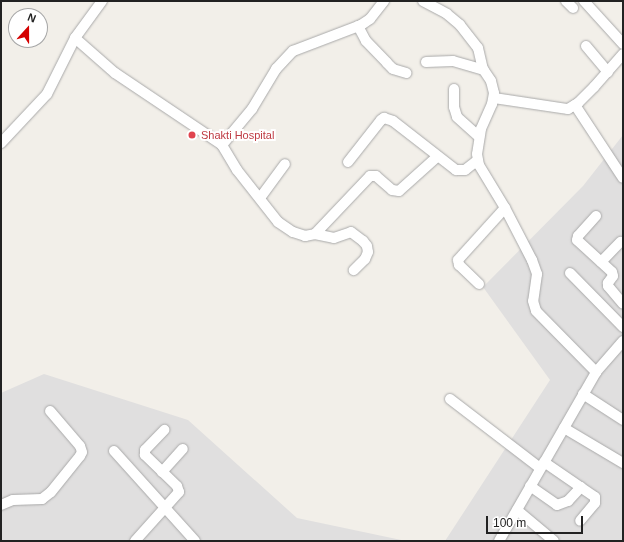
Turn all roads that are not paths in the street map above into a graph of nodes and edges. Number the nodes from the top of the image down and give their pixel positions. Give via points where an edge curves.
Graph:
1 (102, 1) edge
2 (384, 1) edge
3 (423, 1) edge
4 (584, 1) edge
5 (358, 26) junction
6 (75, 38) junction
7 (623, 44) edge
8 (586, 46) dead end
9 (623, 54) edge
10 (426, 62) dead end
11 (484, 70) junction
12 (608, 72) junction
13 (406, 73) dead end
14 (454, 89) dead end
15 (494, 98) junction
16 (575, 105) junction
17 (479, 137) junction
18 (1, 143) edge
19 (222, 145) junction
20 (438, 156) junction
21 (478, 160) junction
22 (348, 162) dead end
23 (285, 164) dead end
24 (623, 178) edge
25 (260, 198) junction
26 (506, 208) junction
27 (596, 216) dead end
28 (315, 234) junction
29 (620, 242) dead end
30 (601, 262) junction
31 (354, 270) dead end
32 (570, 273) dead end
33 (479, 284) dead end
34 (623, 304) edge
35 (623, 327) edge
36 (623, 342) edge
37 (596, 372) junction
38 (584, 394) junction
39 (450, 399) dead end
40 (50, 411) dead end
41 (623, 420) edge
42 (564, 428) junction
43 (164, 430) dead end
44 (183, 449) dead end
45 (114, 451) dead end
46 (623, 463) edge
47 (542, 465) junction
48 (162, 472) junction
49 (530, 486) junction
50 (581, 487) junction
51 (1, 505) edge
52 (164, 507) junction
53 (517, 510) junction
54 (580, 521) dead end
55 (135, 541) edge
56 (196, 541) edge
57 (499, 541) edge
58 (554, 541) edge

1 - 6 street
2 - 5 street via 370,19
3 - 11 street via 446,14 469,33 478,48
4 - 7 street
5 - 13 street via 366,41 393,69
5 - 19 street via 293,51 276,69 252,109
6 - 18 street via 47,94
6 - 19 street via 115,73 168,106
8 - 12 street
9 - 12 street
10 - 11 street via 453,61
11 - 15 street via 493,88
12 - 16 street
14 - 17 street via 457,117
15 - 16 street via 563,109
15 - 17 street
16 - 24 street
17 - 21 street
19 - 25 street via 237,170
20 - 21 street via 458,171 465,170
20 - 22 street via 393,121 384,118
20 - 28 street via 399,191 392,190 376,176 370,176
21 - 26 street via 481,170
23 - 25 street
25 - 28 street via 286,228 305,236
26 - 33 street via 458,260 459,265
26 - 37 street via 536,269 533,301 536,311
27 - 30 street via 577,238
28 - 31 street via 334,238 351,232 363,241 368,252
29 - 30 street
30 - 34 street via 612,274 608,286
32 - 35 street
36 - 37 street
37 - 38 street
38 - 41 street
38 - 42 street
39 - 47 street
40 - 51 street via 80,446 80,456 46,497 37,501 13,500
42 - 46 street
42 - 47 street
43 - 48 street via 144,452
44 - 48 street
45 - 52 street
47 - 49 street
47 - 50 street
48 - 52 street via 179,489
49 - 50 street via 557,505 568,501
49 - 53 street
50 - 54 street via 595,497 596,501
52 - 55 street
52 - 56 street
53 - 57 street
53 - 58 street

